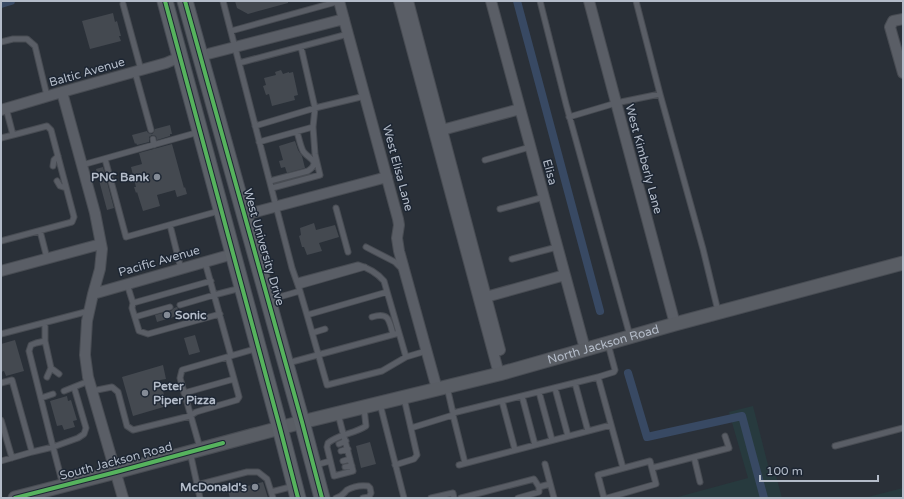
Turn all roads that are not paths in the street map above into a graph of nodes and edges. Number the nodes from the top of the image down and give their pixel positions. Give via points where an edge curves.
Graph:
1 (165, 1) edge
2 (185, 1) edge
3 (223, 1) edge
4 (339, 1) edge
5 (399, 1) edge
6 (408, 1) edge
7 (491, 1) edge
8 (540, 1) edge
9 (589, 1) edge
10 (636, 1) edge
11 (123, 4) dead end
12 (344, 18) junction
13 (903, 19) edge
14 (231, 31) junction
15 (348, 34) junction
16 (1, 42) edge
17 (301, 46) junction
18 (234, 47) junction
19 (180, 56) junction
20 (200, 56) junction
21 (239, 63) junction
22 (138, 71) junction
23 (903, 73) edge
24 (62, 92) junction
25 (660, 94) junction
26 (47, 96) junction
27 (365, 96) junction
28 (616, 103) junction
29 (315, 108) junction
30 (4, 109) edge
31 (520, 109) junction
32 (569, 117) junction
33 (255, 126) junction
34 (313, 127) junction
35 (150, 130) dead end
36 (442, 130) junction
37 (200, 132) junction
38 (297, 132) junction
39 (13, 135) junction
40 (1, 138) edge
41 (153, 139) dead end
42 (259, 142) junction
43 (154, 145) junction
44 (530, 147) junction
45 (58, 156) junction
46 (105, 159) junction
47 (229, 160) junction
48 (485, 160) dead end
49 (82, 165) junction
50 (53, 166) dead end
51 (387, 177) junction
52 (57, 181) dead end
53 (270, 181) junction
54 (66, 188) junction
55 (272, 188) junction
56 (544, 197) junction
57 (276, 206) junction
58 (336, 208) dead end
59 (500, 209) dead end
60 (221, 210) junction
61 (244, 215) junction
62 (170, 225) junction
63 (40, 230) junction
64 (1, 241) edge
65 (101, 244) junction
66 (557, 247) junction
67 (366, 248) dead end
68 (348, 252) dead end
69 (233, 254) junction
70 (47, 258) junction
71 (512, 259) dead end
72 (205, 262) junction
73 (903, 263) edge
74 (181, 268) junction
75 (1, 271) edge
76 (405, 272) junction
77 (565, 275) junction
78 (211, 281) junction
79 (127, 284) junction
80 (299, 286) junction
81 (242, 288) junction
82 (387, 292) junction
83 (93, 294) junction
84 (214, 295) junction
85 (486, 297) junction
86 (268, 300) junction
87 (133, 303) junction
88 (180, 305) dead end
89 (170, 307) dead end
90 (89, 312) junction
91 (718, 312) junction
92 (220, 314) junction
93 (307, 315) junction
94 (135, 317) junction
95 (372, 317) dead end
96 (45, 323) junction
97 (675, 324) junction
98 (325, 329) dead end
99 (312, 333) junction
100 (399, 333) junction
101 (1, 334) edge
102 (393, 334) junction
103 (630, 336) junction
104 (44, 341) junction
105 (608, 343) junction
106 (258, 348) junction
107 (585, 349) junction
108 (500, 350) dead end
109 (426, 351) junction
110 (318, 354) junction
111 (230, 356) junction
112 (406, 357) junction
113 (286, 364) junction
114 (51, 368) junction
115 (59, 374) dead end
116 (499, 374) junction
117 (53, 375) dead end
118 (48, 377) dead end
119 (598, 377) junction
120 (234, 379) junction
121 (1, 383) edge
122 (576, 383) junction
123 (91, 386) junction
124 (74, 387) junction
125 (442, 388) junction
126 (555, 388) junction
127 (64, 391) dead end
128 (539, 392) junction
129 (184, 393) junction
130 (54, 394) dead end
131 (522, 396) junction
132 (404, 397) junction
133 (41, 398) junction
134 (502, 401) junction
135 (379, 403) junction
136 (364, 407) junction
137 (338, 413) junction
138 (453, 414) junction
139 (190, 416) junction
140 (1, 420) edge
141 (302, 422) junction
142 (611, 425) junction
143 (280, 428) junction
144 (411, 428) junction
145 (903, 428) edge
146 (588, 431) junction
147 (344, 435) junction
148 (568, 436) junction
149 (725, 436) dead end
150 (552, 440) junction
151 (346, 441) junction
152 (339, 444) dead end
153 (535, 445) junction
154 (835, 446) dead end
155 (53, 447) junction
156 (348, 449) junction
157 (515, 450) junction
158 (195, 451) junction
159 (341, 451) dead end
160 (32, 452) junction
161 (694, 457) junction
162 (12, 458) junction
163 (350, 459) junction
164 (1, 461) edge
165 (343, 461) dead end
166 (332, 463) junction
167 (465, 463) junction
168 (545, 464) dead end
169 (395, 465) junction
170 (460, 465) dead end
171 (314, 466) junction
172 (352, 466) junction
173 (345, 467) dead end
174 (623, 468) junction
175 (652, 468) junction
176 (116, 472) junction
177 (700, 482) dead end
178 (550, 484) junction
179 (197, 485) junction
180 (64, 486) junction
181 (539, 487) junction
182 (271, 492) junction
183 (296, 492) edge
184 (40, 495) edge
185 (345, 497) edge
186 (15, 498) edge
187 (123, 498) edge
188 (200, 498) edge
189 (273, 498) edge
190 (322, 498) edge
191 (336, 498) edge
192 (363, 498) edge
193 (404, 498) edge
194 (431, 498) edge
195 (454, 498) edge
196 (461, 498) edge
197 (518, 498) edge
198 (554, 498) edge
199 (604, 498) edge
200 (607, 498) edge

1 - 19 main road
2 - 20 main road, West University Drive
3 - 14 lane
4 - 12 street, West Elisa Lane
4 - 14 lane
5 - 116 street
6 - 36 street
7 - 31 street, Elisa
8 - 32 lane
9 - 28 street, West Kimberly Lane
10 - 25 lane
11 - 22 lane
12 - 15 street, West Elisa Lane
12 - 18 street
13 - 23 street via 894,21 890,27
14 - 18 lane
15 - 17 lane
15 - 27 street, West Elisa Lane
16 - 26 lane via 28,38 34,46
17 - 21 lane
17 - 29 lane
18 - 20 street
18 - 21 lane
19 - 22 street, Baltic Avenue
19 - 37 main road
19 - 47 main road via 187,54 194,63 217,150 222,157
20 - 47 main road, West University Drive
21 - 33 lane
22 - 24 street, Baltic Avenue
22 - 35 lane
24 - 26 street, Baltic Avenue
24 - 49 street
25 - 28 lane
25 - 91 lane
26 - 30 street, Baltic Avenue
27 - 29 lane
27 - 51 street, West Elisa Lane
28 - 32 lane
28 - 97 street, West Kimberly Lane
29 - 33 lane
29 - 34 lane
30 - 39 lane
31 - 36 street
31 - 44 street, Elisa
32 - 103 lane
33 - 42 lane
34 - 38 lane
34 - 55 lane via 320,175
36 - 85 street
37 - 43 lane
37 - 60 main road
38 - 42 lane
38 - 53 lane via 304,154 313,161 311,169
39 - 40 lane
39 - 45 lane via 47,126 51,130
41 - 43 lane
42 - 53 lane
43 - 46 lane
44 - 48 lane
44 - 56 street, Elisa
45 - 50 lane
45 - 54 lane
46 - 49 lane
46 - 62 lane via 126,237
47 - 61 main road, West University Drive
49 - 65 street
51 - 57 street
51 - 76 street, West Elisa Lane via 398,219 397,238
52 - 54 lane via 60,186
53 - 55 lane
54 - 63 lane via 74,217 72,222
55 - 57 lane
56 - 59 lane
56 - 66 street, Elisa
57 - 61 street
57 - 80 lane
58 - 68 lane
60 - 62 lane
60 - 69 main road
61 - 86 main road, West University Drive
62 - 74 lane
63 - 64 lane
63 - 70 lane
65 - 70 street
65 - 83 street via 100,269
66 - 71 lane
66 - 77 street, Elisa
67 - 76 lane via 395,262
69 - 72 street, Pacific Avenue
69 - 81 main road
70 - 75 street
72 - 74 street, Pacific Avenue
72 - 78 lane
73 - 91 main road, North Jackson Road
74 - 79 street, Pacific Avenue
76 - 109 street, West Elisa Lane
77 - 85 street
77 - 107 street, Elisa
78 - 84 lane
78 - 87 lane
79 - 83 street, Pacific Avenue
79 - 87 lane
80 - 82 lane via 358,265 378,275 384,281
80 - 86 lane
80 - 93 lane
81 - 84 lane
81 - 106 main road
82 - 93 lane
82 - 100 lane
83 - 90 street
84 - 88 lane
84 - 92 lane
85 - 108 street
86 - 113 main road, West University Drive
87 - 94 lane
89 - 94 lane
90 - 96 lane
90 - 123 street via 85,355
91 - 97 main road, North Jackson Road
92 - 94 lane via 148,334 139,331
92 - 111 lane
93 - 99 lane
95 - 102 lane via 381,314 386,317
96 - 101 lane
96 - 104 lane
97 - 103 main road, North Jackson Road
98 - 99 lane
99 - 110 lane
100 - 102 lane
100 - 112 lane
102 - 110 lane
103 - 105 main road, North Jackson Road
104 - 114 lane
104 - 133 lane via 31,345 29,351
105 - 107 main road, North Jackson Road
105 - 119 lane via 615,370
106 - 111 lane
106 - 143 main road
107 - 116 main road, North Jackson Road
109 - 112 lane
109 - 125 street, West Elisa Lane
110 - 112 lane via 327,385 382,371
110 - 113 lane
111 - 120 lane
111 - 129 lane via 182,370 180,378
113 - 141 main road, West University Drive
114 - 115 lane
114 - 117 lane
114 - 118 lane
116 - 125 main road, North Jackson Road
119 - 122 lane
119 - 142 lane
120 - 129 lane
120 - 139 lane via 239,397 237,400
121 - 160 lane via 12,380
122 - 126 lane
122 - 146 lane
123 - 124 lane
123 - 139 lane via 112,387 118,392 127,426 132,430
123 - 176 street
124 - 127 lane
124 - 155 lane via 86,428 84,434
125 - 132 main road, North Jackson Road
125 - 138 lane
126 - 128 lane
126 - 148 lane
128 - 131 lane
128 - 150 lane
129 - 139 lane
130 - 133 lane
131 - 134 lane
131 - 153 lane
132 - 135 main road, North Jackson Road
132 - 144 lane
133 - 155 lane
134 - 138 lane
134 - 157 lane
135 - 136 main road, North Jackson Road
135 - 169 lane
136 - 137 main road, North Jackson Road
136 - 147 lane via 366,426
137 - 141 main road, North Jackson Road
137 - 147 lane
138 - 144 lane
138 - 167 lane
139 - 158 lane
140 - 162 lane
141 - 143 main road, South Jackson Road
141 - 171 main road, West University Drive
142 - 146 lane
142 - 174 lane
143 - 158 main road, South Jackson Road
143 - 183 main road
144 - 169 lane via 417,455 414,459
145 - 154 lane
146 - 148 lane
147 - 151 lane
147 - 166 lane via 328,443
148 - 150 lane
149 - 161 lane via 729,448
150 - 153 lane
151 - 152 lane
151 - 156 lane
153 - 157 lane
155 - 160 lane
155 - 180 lane
156 - 159 lane
156 - 163 lane
157 - 167 lane
158 - 176 main road, South Jackson Road
158 - 179 lane
160 - 162 lane
161 - 175 lane
161 - 177 lane
162 - 164 lane
163 - 165 lane
163 - 172 lane
166 - 171 lane
166 - 172 lane via 334,476 353,471
167 - 170 lane
168 - 178 lane
169 - 193 lane
171 - 190 main road, West University Drive
172 - 173 lane
174 - 175 lane via 650,461
174 - 199 lane via 598,475
175 - 200 lane via 656,484
176 - 180 main road, South Jackson Road
176 - 187 street
178 - 181 lane
178 - 198 lane
179 - 182 lane via 247,472 258,472 267,479
179 - 188 lane
180 - 184 main road, South Jackson Road
181 - 196 lane via 534,479
181 - 197 lane via 539,492
182 - 183 lane
182 - 189 lane
184 - 186 main road, South Jackson Road
185 - 191 lane
185 - 192 lane via 347,491 352,488 359,485 368,486 371,493 369,497
194 - 195 lane via 453,493

